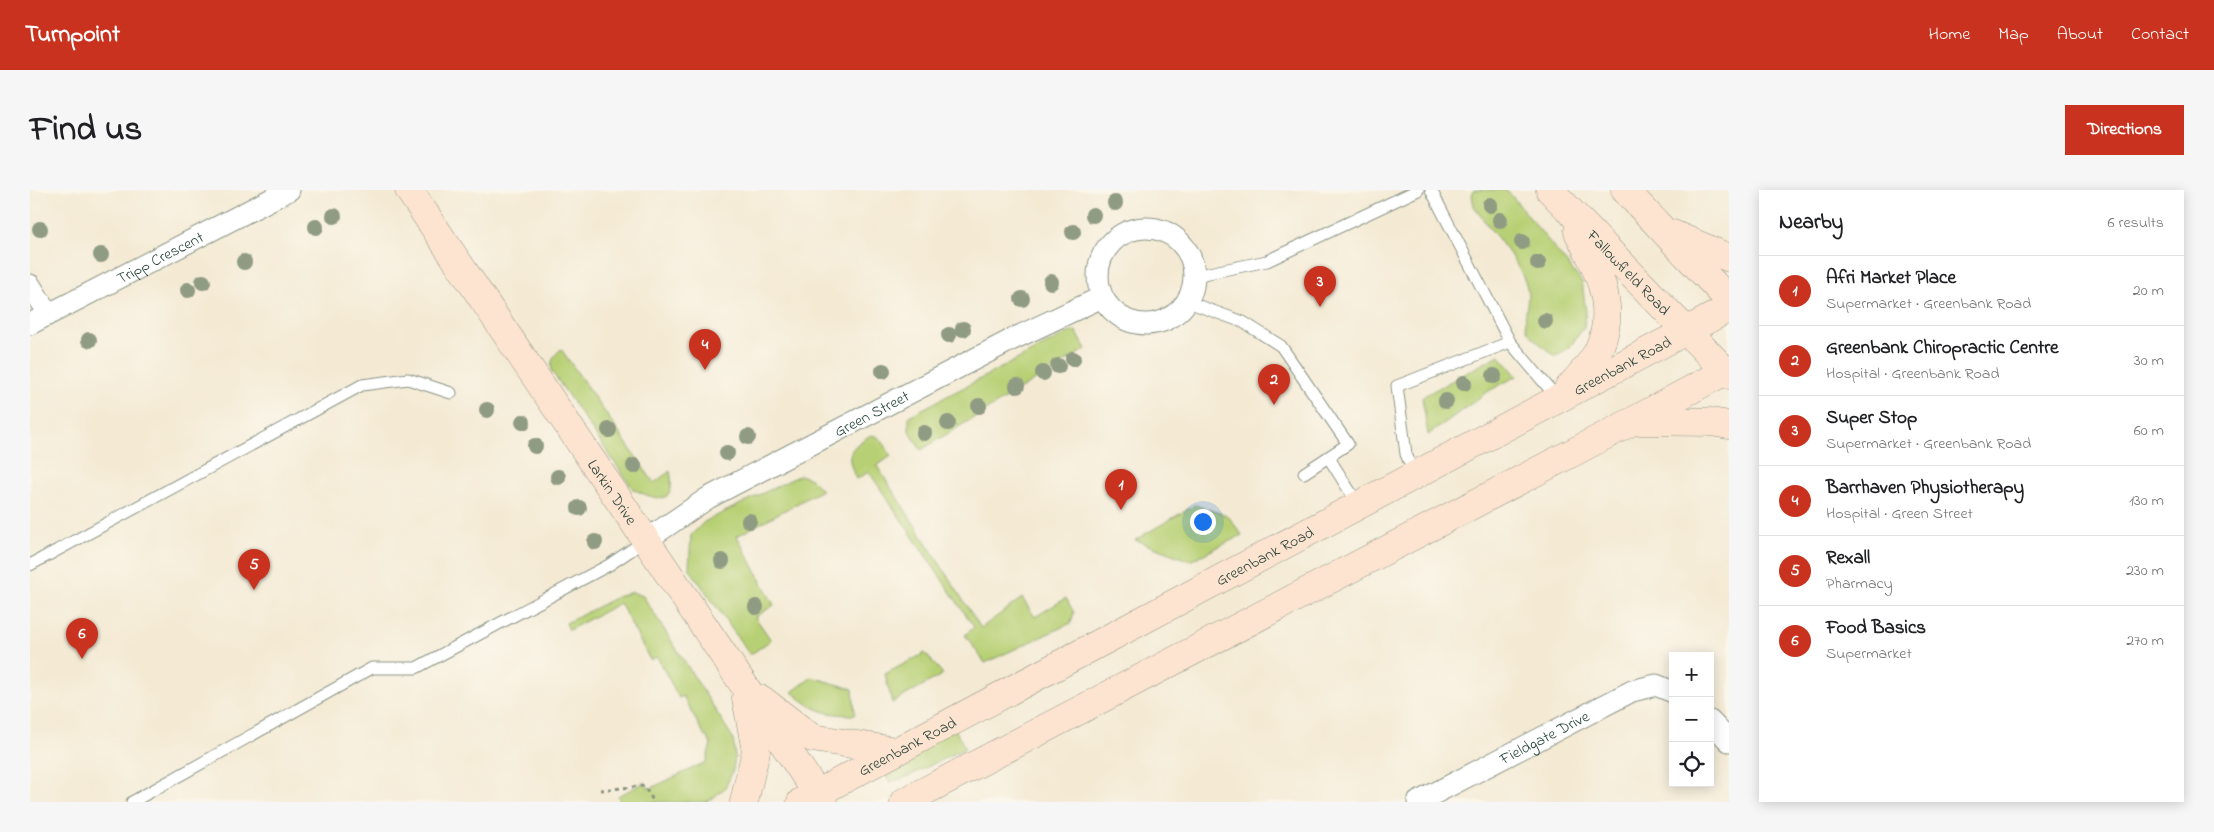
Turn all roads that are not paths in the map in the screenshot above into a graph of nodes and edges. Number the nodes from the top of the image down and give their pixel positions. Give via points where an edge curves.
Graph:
1 (289, 190) edge
2 (409, 190) edge
3 (1418, 190) edge
4 (1431, 190) edge
5 (1625, 190) edge
6 (1558, 198) edge
7 (1662, 229) junction
8 (1729, 258) edge
9 (1194, 276) junction
10 (30, 286) edge
11 (1102, 297) junction
12 (1729, 300) edge
13 (1188, 302) junction
14 (1729, 308) edge
15 (39, 319) edge
16 (1688, 330) junction
17 (1510, 342) junction
18 (1728, 372) edge
19 (451, 393) dead end
20 (1559, 400) junction
21 (1633, 421) junction
22 (1729, 424) edge
23 (1328, 458) junction
24 (1304, 473) dead end
25 (1415, 476) junction
26 (1359, 506) junction
27 (646, 540) junction
28 (30, 565) edge
29 (744, 686) junction
30 (1669, 690) edge
31 (1714, 725) edge
32 (1729, 742) edge
33 (896, 750) junction
34 (813, 799) edge
35 (132, 802) edge
36 (744, 802) edge
37 (904, 802) edge
38 (1418, 802) edge

1 - 15 street, Tripp Crescent
2 - 27 main road, Larkin Drive
3 - 9 lane via 1267,261
4 - 17 lane
5 - 7 main road
6 - 16 main road, Fallowfield Road
6 - 20 main road via 1598,270 1606,298 1605,328 1600,347
7 - 8 main road
7 - 12 main road
9 - 11 street via 1190,257 1174,236 1147,227 1131,229 1116,237 1105,249 1098,265 1097,281
9 - 13 street
10 - 15 street
11 - 13 street via 1113,312 1141,325 1168,320
11 - 27 street, Green Street via 1013,339 708,498
13 - 23 lane via 1243,322 1280,346 1348,444
14 - 16 main road, Greenbank Road
16 - 18 main road, Fallowfield Road
16 - 20 main road, Greenbank Road
17 - 20 lane
17 - 25 lane via 1397,386 1406,454
18 - 21 main road
19 - 28 lane via 408,379 362,385
20 - 25 main road, Greenbank Road
21 - 22 main road
21 - 37 main road
23 - 24 lane
23 - 26 lane
25 - 26 main road, Greenbank Road
26 - 33 main road, Greenbank Road
27 - 29 main road, Larkin Drive
27 - 35 lane via 609,565 416,668 372,668
29 - 33 main road via 812,738
29 - 34 main road, Larkin Drive
29 - 36 main road via 756,751
30 - 38 street, Fieldgate Drive via 1656,685 1632,691
31 - 32 street
33 - 34 main road, Greenbank Road

